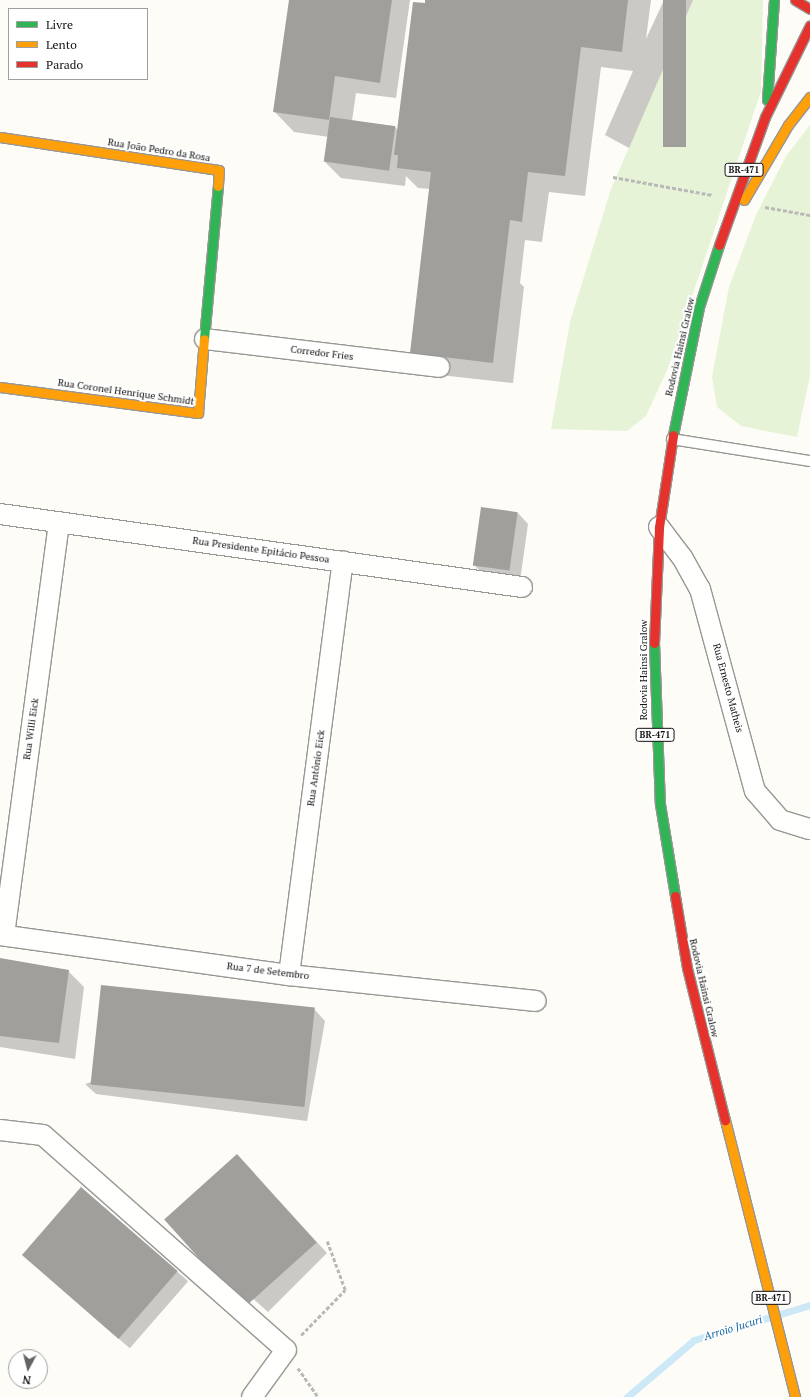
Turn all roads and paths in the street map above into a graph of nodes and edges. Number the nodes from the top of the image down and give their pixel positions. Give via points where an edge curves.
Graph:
1 (774, 0) edge
2 (795, 0) edge
3 (810, 9) edge
4 (810, 24) edge
5 (810, 97) edge
6 (765, 117) junction
7 (0, 137) edge
8 (725, 224) junction
9 (205, 339) junction
10 (439, 368) dead end
11 (0, 387) edge
12 (672, 439) junction
13 (810, 461) edge
14 (0, 514) edge
15 (59, 523) junction
16 (660, 527) junction
17 (343, 562) junction
18 (522, 586) dead end
19 (810, 829) edge
20 (2, 935) edge
21 (289, 975) junction
22 (536, 1001) dead end
23 (0, 1130) edge
24 (327, 1241) dead end
25 (286, 1350) junction
26 (252, 1397) edge
27 (318, 1397) edge
28 (795, 1397) edge

1 - 6 main road
2 - 3 main road
4 - 6 main road, Rodovia Hainsi Gralow / BR-471
5 - 8 main road
6 - 8 main road, Rodovia Hainsi Gralow / BR-471
7 - 9 main road, Rua João Pedro da Rosa via 219,170
8 - 12 main road, Rodovia Hainsi Gralow / BR-471 via 699,308
9 - 10 street, Corredor Fries
9 - 11 main road, Rua Coronel Henrique Schmidt via 198,413
12 - 13 lane
12 - 16 main road, Rodovia Hainsi Gralow / BR-471
14 - 15 street, Rua Presidente Epitácio Pessoa
15 - 17 street, Rua Presidente Epitácio Pessoa
15 - 20 street, Rua Willi Eick
16 - 19 street, Rua Ernesto Matheis via 682,557 700,589 755,791 780,820
16 - 28 main road, Rodovia Hainsi Gralow / BR-471 via 654,656 660,804 687,968 786,1353
17 - 18 street, Rua Presidente Epitácio Pessoa
17 - 21 street, Rua Antônio Eick
20 - 21 street, Rua 7 de Setembro
21 - 22 street, Rua 7 de Setembro
23 - 25 street via 43,1135
24 - 25 path via 345,1290
25 - 26 street
25 - 27 path

